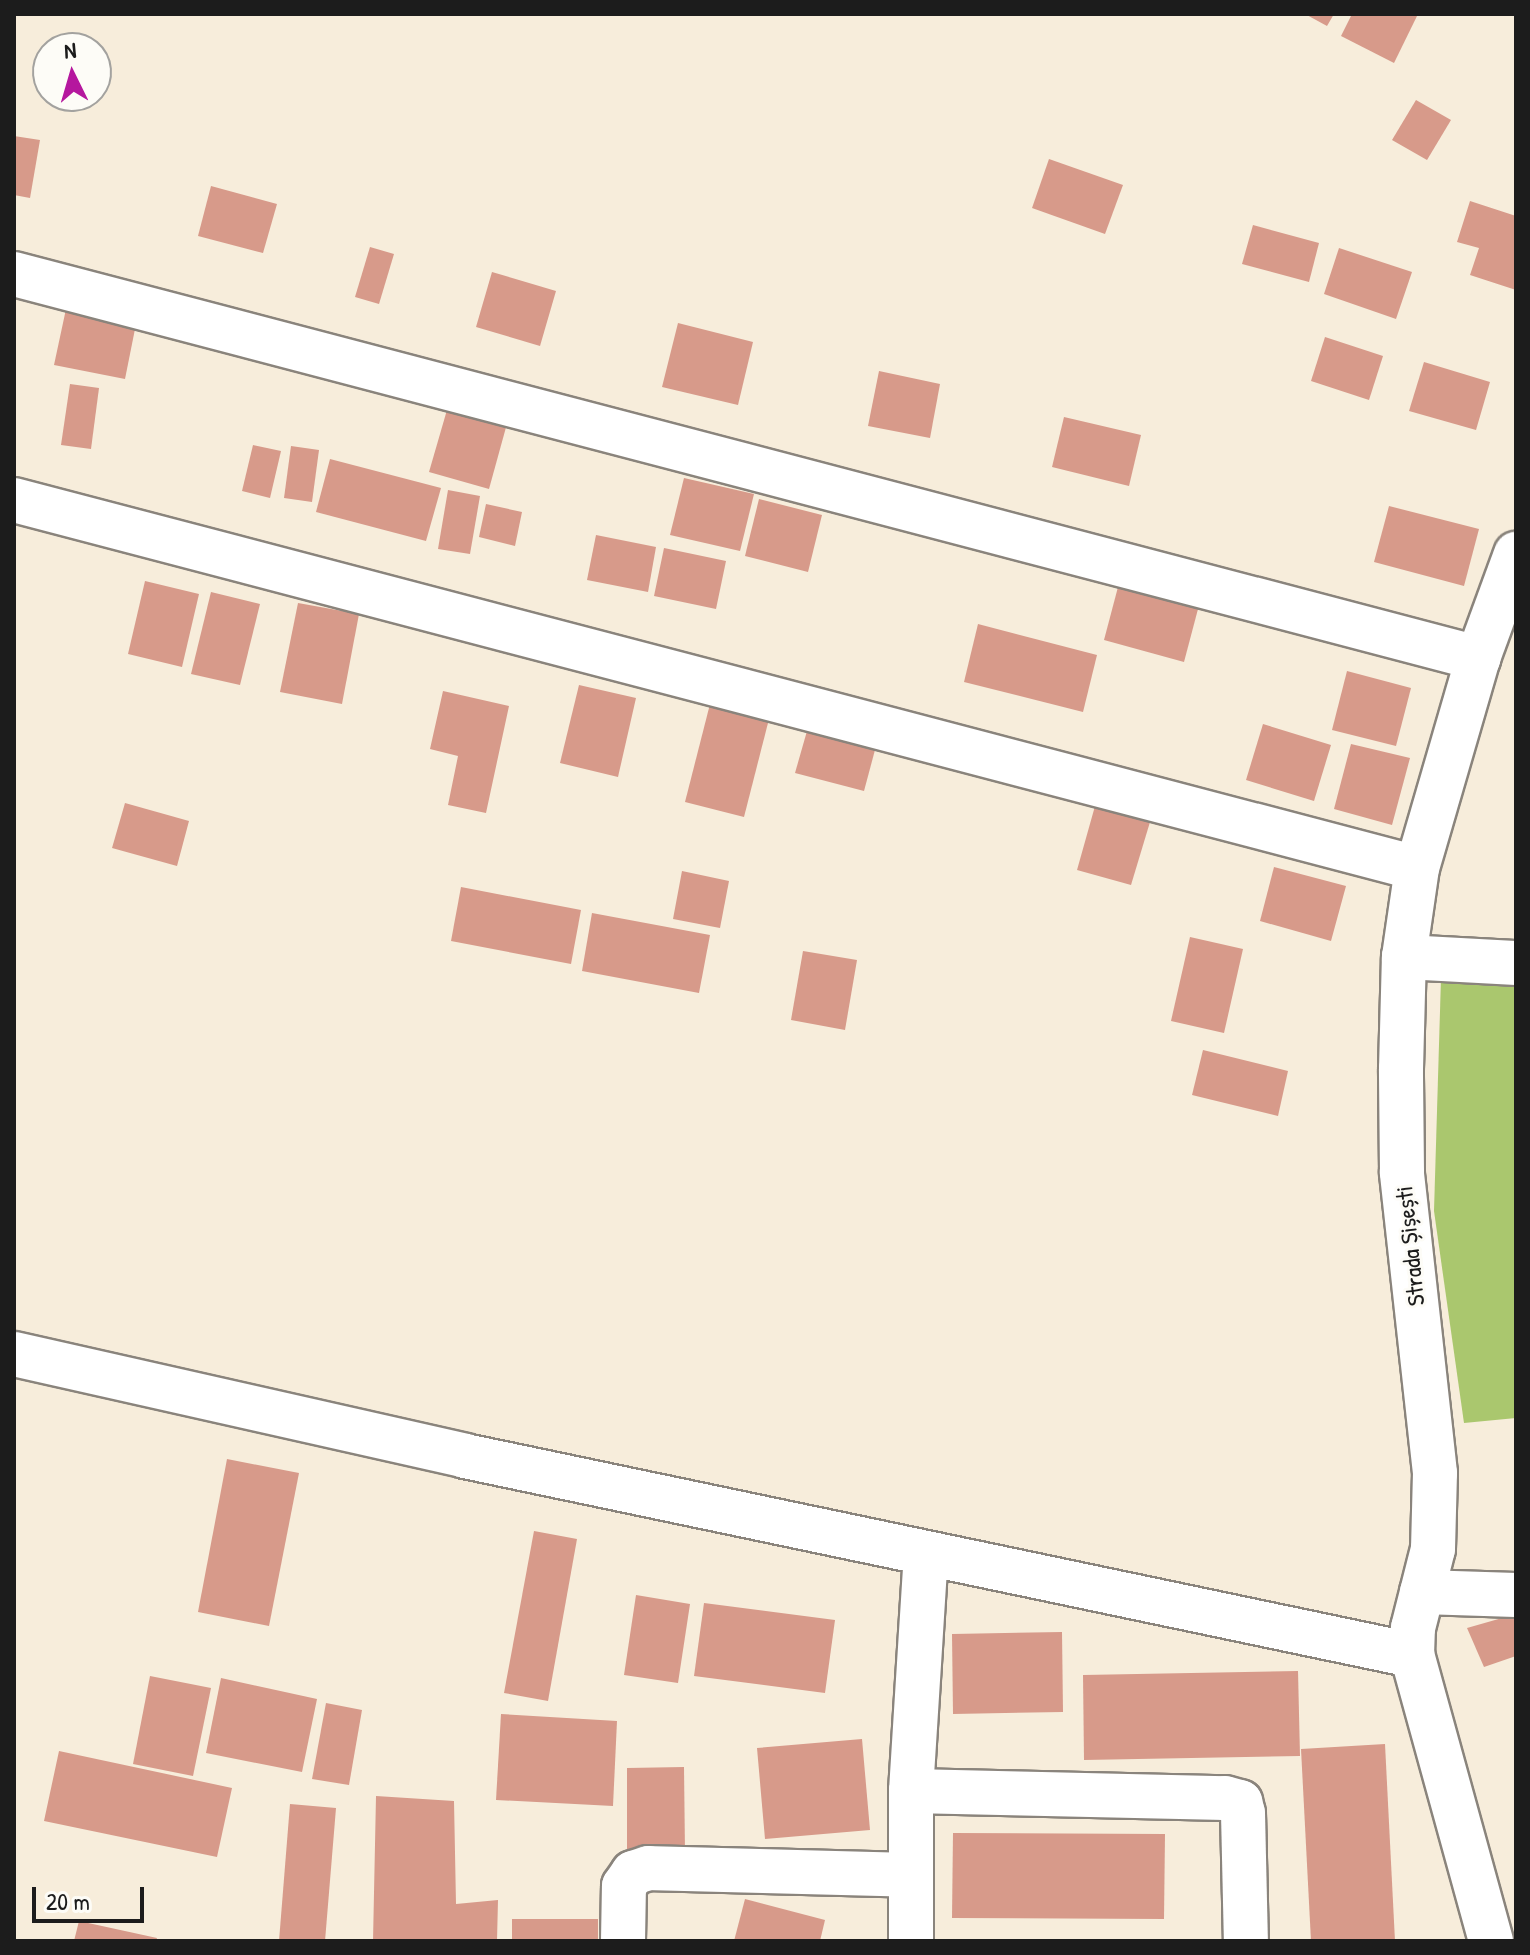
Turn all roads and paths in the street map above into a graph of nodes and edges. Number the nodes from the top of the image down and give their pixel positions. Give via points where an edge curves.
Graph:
1 (14, 274) edge
2 (14, 500) edge
3 (1516, 554) edge
4 (1478, 658) junction
5 (1417, 868) junction
6 (1404, 957) junction
7 (1516, 963) edge
8 (14, 1354) edge
9 (926, 1554) junction
10 (1422, 1592) junction
11 (1516, 1595) edge
12 (1412, 1655) junction
13 (911, 1791) junction
14 (908, 1875) junction
15 (623, 1941) edge
16 (911, 1941) edge
17 (1246, 1941) edge
18 (1491, 1941) edge

1 - 4 street
2 - 5 street
3 - 4 street, Strada Șișești
4 - 5 street, Strada Șișești
5 - 6 street, Strada Șișești
6 - 7 street
6 - 10 street, Strada Șișești via 1402,1172 1435,1473 1433,1549
8 - 9 street
9 - 12 street
9 - 13 street
10 - 11 street
10 - 12 street, Strada Șișești
12 - 18 street, Strada Șișești
13 - 14 street
13 - 17 street via 1240,1802
14 - 15 street via 648,1868 633,1873 624,1886
14 - 16 street

